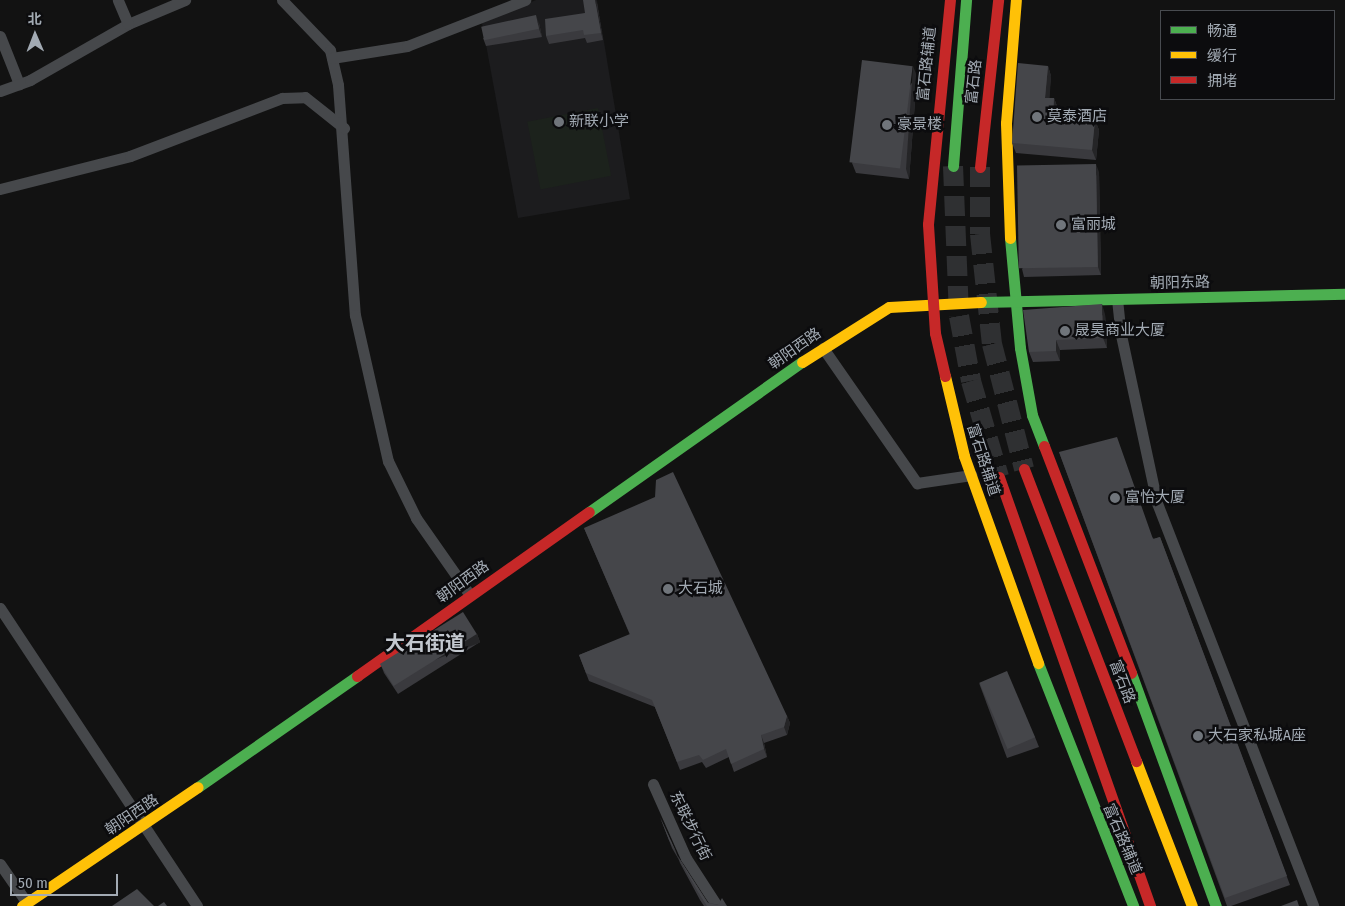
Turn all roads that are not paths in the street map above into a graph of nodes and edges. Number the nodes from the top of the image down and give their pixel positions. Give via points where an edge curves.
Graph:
1 (118, 0) edge
2 (185, 0) edge
3 (282, 0) edge
4 (525, 0) edge
5 (950, 0) edge
6 (966, 0) edge
7 (998, 0) edge
8 (1016, 0) edge
9 (128, 24) junction
10 (0, 36) edge
11 (332, 58) junction
12 (19, 84) junction
13 (0, 92) edge
14 (344, 128) junction
15 (953, 166) tunnel mouth
16 (980, 167) tunnel mouth
17 (0, 190) edge
18 (1342, 294) edge
19 (1117, 299) junction
20 (1015, 301) junction
21 (930, 302) junction
22 (823, 348) junction
23 (1024, 469) tunnel mouth
24 (971, 474) junction
25 (999, 477) tunnel mouth
26 (470, 595) junction
27 (0, 608) edge
28 (653, 784) dead end
29 (146, 824) junction
30 (0, 864) edge
31 (25, 904) edge
32 (197, 906) edge
33 (717, 906) edge
34 (1133, 906) edge
35 (1150, 906) edge
36 (1192, 906) edge
37 (1216, 906) edge
38 (1313, 906) edge

1 - 9 street
2 - 9 street
3 - 11 street via 330,50
4 - 11 street via 407,46
5 - 21 main road, 富石路辅道 via 928,224
6 - 15 main road, 富石路
7 - 16 main road, 富石路
8 - 20 main road via 1006,123
9 - 12 street
10 - 12 street
11 - 14 street
12 - 13 street
14 - 17 street via 305,97 282,98 130,156
14 - 26 street via 355,315 388,461 416,518
18 - 19 main road, 朝阳东路
19 - 20 main road, 朝阳东路
19 - 38 street via 1120,335 1157,503
20 - 21 main road, 朝阳西路
20 - 37 main road via 1027,392 1044,452 1187,818
21 - 22 main road, 朝阳西路 via 889,307
21 - 24 main road, 富石路辅道
22 - 24 street via 917,483
22 - 26 main road, 朝阳西路
23 - 36 main road, 富石路
24 - 34 main road, 富石路辅道 via 1080,779
25 - 35 main road
26 - 29 main road, 朝阳西路
27 - 29 street
28 - 33 street, 东联步行街 via 686,858
29 - 31 main road, 朝阳西路
29 - 32 street via 158,852
30 - 31 street

